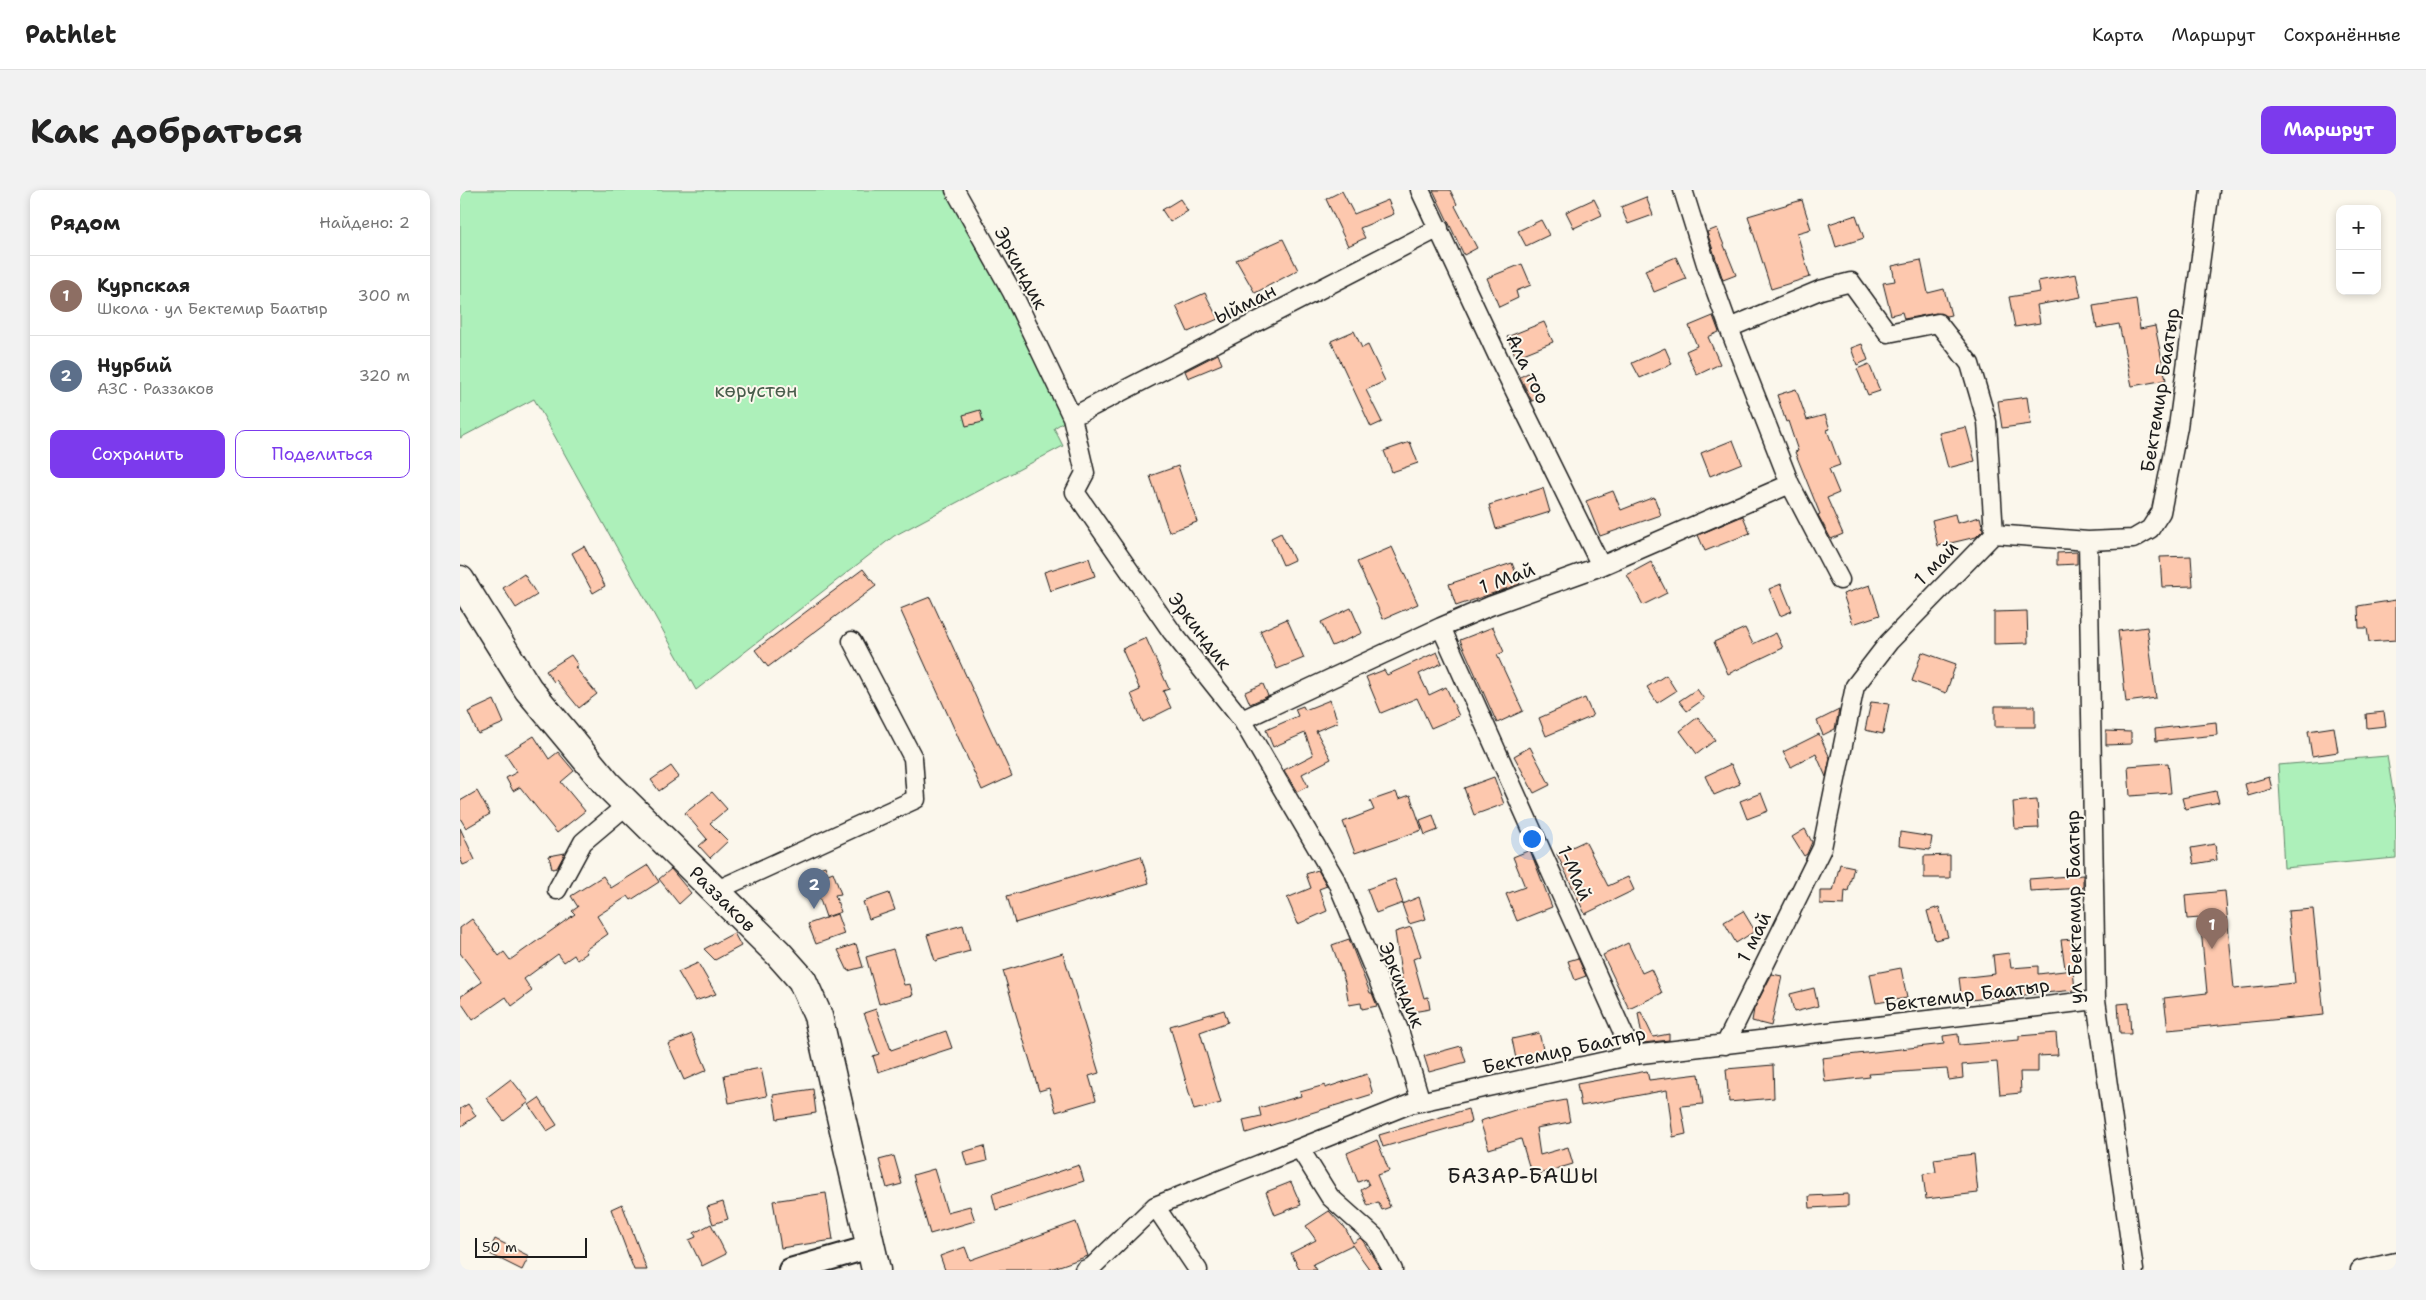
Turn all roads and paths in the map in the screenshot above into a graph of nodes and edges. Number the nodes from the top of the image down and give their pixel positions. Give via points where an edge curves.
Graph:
1 (955, 190) edge
2 (1420, 190) edge
3 (1683, 190) edge
4 (2210, 190) edge
5 (1439, 228) junction
6 (1729, 328) junction
7 (1072, 417) junction
8 (1790, 484) junction
9 (1994, 534) junction
10 (2088, 541) junction
11 (1601, 566) junction
12 (460, 580) edge
13 (1840, 580) dead end
14 (1441, 627) junction
15 (852, 641) dead end
16 (1242, 720) junction
17 (628, 804) junction
18 (557, 890) dead end
19 (715, 890) junction
20 (2096, 1000) junction
21 (1725, 1046) junction
22 (1633, 1055) junction
23 (1421, 1102) junction
24 (1300, 1149) junction
25 (1155, 1206) junction
26 (873, 1258) edge
27 (2396, 1262) edge
28 (790, 1270) edge
29 (1084, 1270) edge
30 (1198, 1270) edge
31 (1393, 1270) edge
32 (2134, 1270) edge
33 (2360, 1270) edge

1 - 7 street, Эркиндик via 1012,292
2 - 5 street, Ала тоо
3 - 6 street
4 - 10 street, Бектемир Баатыр via 2178,427 2161,512 2150,529 2133,539
5 - 7 street, Ыйман
5 - 11 street, Ала тоо via 1505,372
6 - 8 street
6 - 9 street via 1820,290 1851,282 1888,333 1938,323 1970,364 1987,422
7 - 16 street, Эркиндик via 1085,473 1075,492 1172,632
8 - 11 street, 1 Май
8 - 13 street
9 - 10 street, Бектемир Баатыр
9 - 21 street, 1 май via 1889,642 1855,686 1822,848
10 - 20 street, ул Бектемир Баатыр
11 - 14 street, 1 Май
12 - 17 main road, Раззаков via 528,689 607,784
14 - 16 street, 1 Май
14 - 22 street, 1-Май
15 - 19 street via 913,758 916,799
16 - 23 street, Эркиндик via 1337,882 1399,1030
17 - 18 street via 583,842
17 - 19 main road, Раззаков
19 - 26 main road, Раззаков via 802,980 818,1016
20 - 21 street, Бектемир Баатыр
20 - 32 street, ул Бектемир Баатыр
21 - 22 street, Бектемир Баатыр
22 - 23 street, Бектемир Баатыр
23 - 24 street, Бектемир Баатыр
24 - 25 street, Бектемир Баатыр
24 - 31 street via 1330,1197 1375,1237
25 - 29 street, Бектемир Баатыр via 1092,1267
25 - 30 street
26 - 28 street
27 - 33 street

